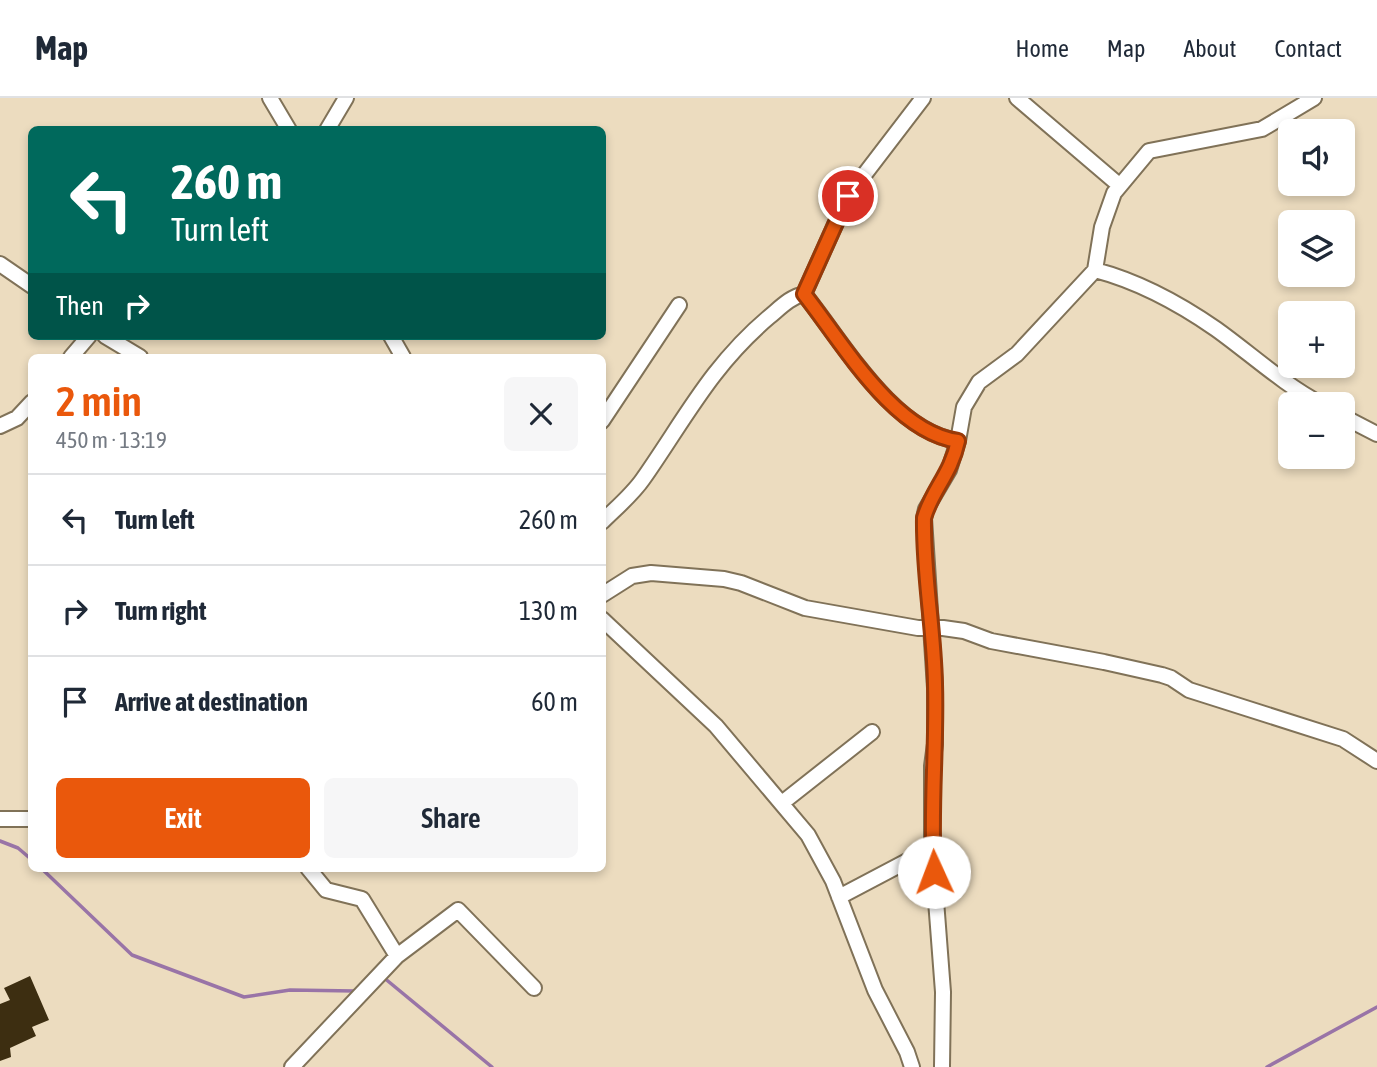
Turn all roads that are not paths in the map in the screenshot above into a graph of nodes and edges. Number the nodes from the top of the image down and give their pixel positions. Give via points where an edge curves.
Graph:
1 (270, 98) edge
2 (346, 98) edge
3 (923, 98) edge
4 (1017, 98) edge
5 (1314, 98) edge
6 (287, 126) edge
7 (329, 126) edge
8 (1119, 185) junction
9 (0, 264) edge
10 (1095, 270) junction
11 (28, 283) edge
12 (804, 294) junction
13 (679, 305) dead end
14 (86, 340) edge
15 (111, 340) edge
16 (74, 354) edge
17 (134, 354) edge
18 (1303, 392) edge
19 (28, 406) edge
20 (606, 415) edge
21 (1355, 423) edge
22 (0, 426) edge
23 (1377, 434) edge
24 (958, 441) junction
25 (606, 518) edge
26 (606, 592) edge
27 (606, 623) edge
28 (931, 628) junction
29 (872, 732) dead end
30 (1377, 761) edge
31 (782, 803) junction
32 (0, 819) edge
33 (28, 819) edge
34 (932, 848) junction
35 (311, 872) edge
36 (839, 897) junction
37 (397, 956) junction
38 (534, 988) dead end
39 (292, 1067) edge
40 (912, 1067) edge
41 (942, 1067) edge

1 - 6 street
2 - 7 street
3 - 12 street via 848,196
4 - 8 street
5 - 8 street via 1262,129 1149,151
8 - 10 street via 1102,227
9 - 11 street
10 - 18 street via 1142,287 1216,329
10 - 24 street via 1017,354 979,382 964,407
12 - 24 street via 883,397 935,435
12 - 25 street via 794,296 748,334 700,391 642,481
13 - 20 street
14 - 16 street
15 - 17 street
19 - 22 street
21 - 23 street
24 - 28 street via 924,518
26 - 28 street via 632,576 651,573 724,579 805,608
27 - 31 street via 707,717
28 - 30 street via 964,631 991,641 1162,675 1189,690 1343,739
28 - 34 street via 935,688
29 - 31 street
31 - 36 street via 816,847
32 - 33 street
34 - 36 street
34 - 41 street via 943,992
35 - 37 street via 326,890 362,899
36 - 40 street via 875,990
37 - 38 street via 458,911
37 - 39 street

